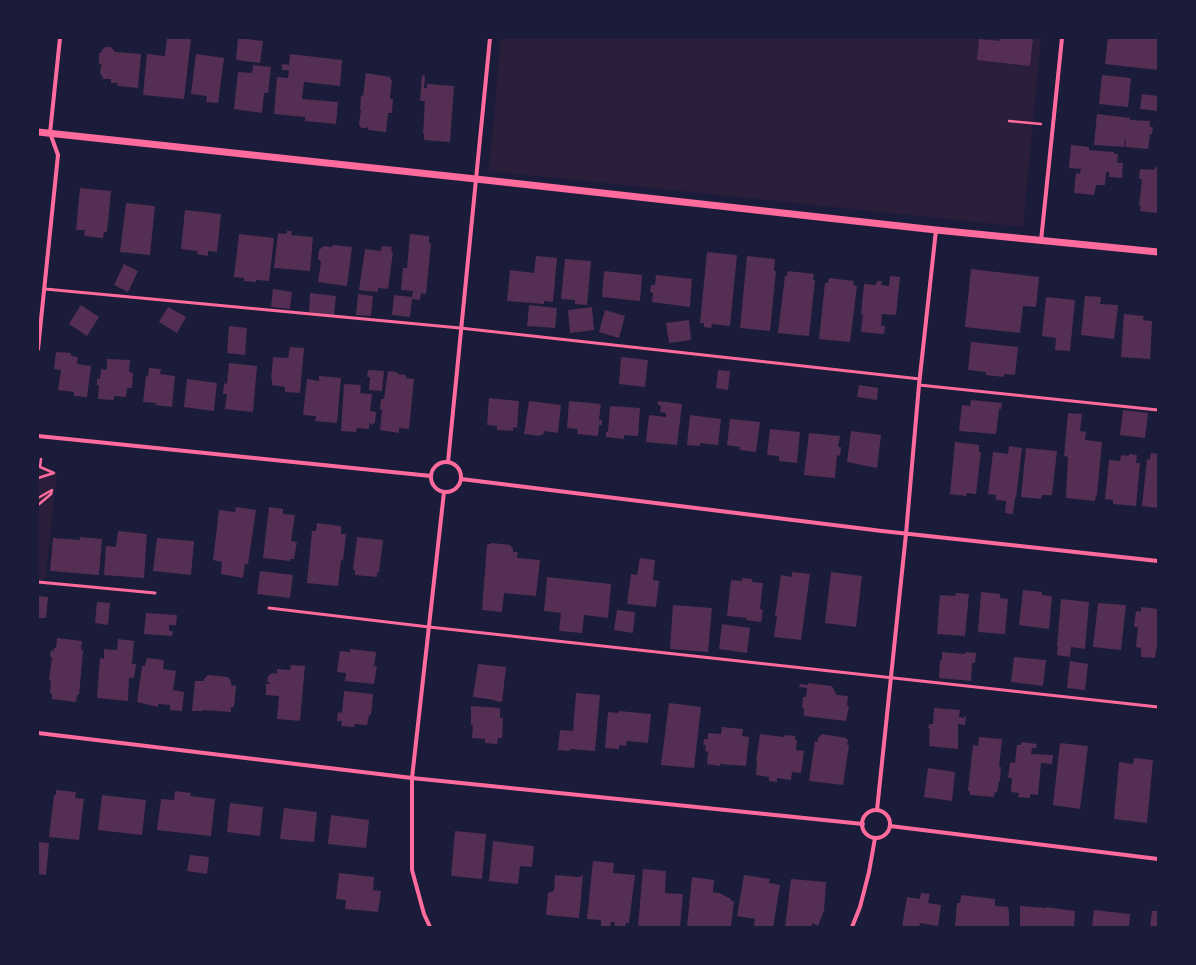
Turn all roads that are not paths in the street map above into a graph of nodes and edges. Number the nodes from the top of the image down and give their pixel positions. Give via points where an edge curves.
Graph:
1 (60, 38) edge
2 (490, 38) edge
3 (1062, 38) edge
4 (38, 132) edge
5 (50, 133) junction
6 (476, 179) junction
7 (936, 230) junction
8 (1041, 241) junction
9 (1158, 252) edge
10 (45, 289) junction
11 (460, 328) junction
12 (38, 349) edge
13 (920, 379) junction
14 (919, 385) junction
15 (1158, 410) edge
16 (38, 436) edge
17 (448, 462) junction
18 (431, 476) junction
19 (461, 479) junction
20 (444, 492) junction
21 (906, 534) junction
22 (1158, 561) edge
23 (38, 582) edge
24 (155, 593) dead end
25 (269, 608) dead end
26 (429, 627) junction
27 (892, 677) junction
28 (1158, 707) edge
29 (38, 733) edge
30 (412, 778) junction
31 (877, 810) junction
32 (863, 824) junction
33 (890, 826) junction
34 (875, 838) junction
35 (1158, 859) edge
36 (430, 927) edge
37 (852, 927) edge

1 - 5 street
2 - 6 street
3 - 8 street
4 - 5 street
5 - 6 street
5 - 10 street via 58,154
6 - 7 street
6 - 11 street
7 - 8 street
7 - 13 street
8 - 9 street
10 - 11 lane
10 - 12 street
11 - 13 lane
11 - 17 street
13 - 14 street
14 - 15 lane
14 - 21 street
16 - 18 street
17 - 18 street via 440,463 432,469
17 - 19 street via 458,467
18 - 20 street via 435,488
19 - 20 street via 454,490
19 - 21 street
20 - 26 street
21 - 22 street
21 - 27 street
23 - 24 lane
25 - 26 lane
26 - 27 lane
26 - 30 street
27 - 28 lane
27 - 31 street
29 - 30 street
30 - 32 street
30 - 36 street via 412,870
31 - 32 street via 867,814
31 - 33 street via 887,815
32 - 34 street via 867,834
33 - 34 street via 884,836
33 - 35 street
34 - 37 street via 860,907

